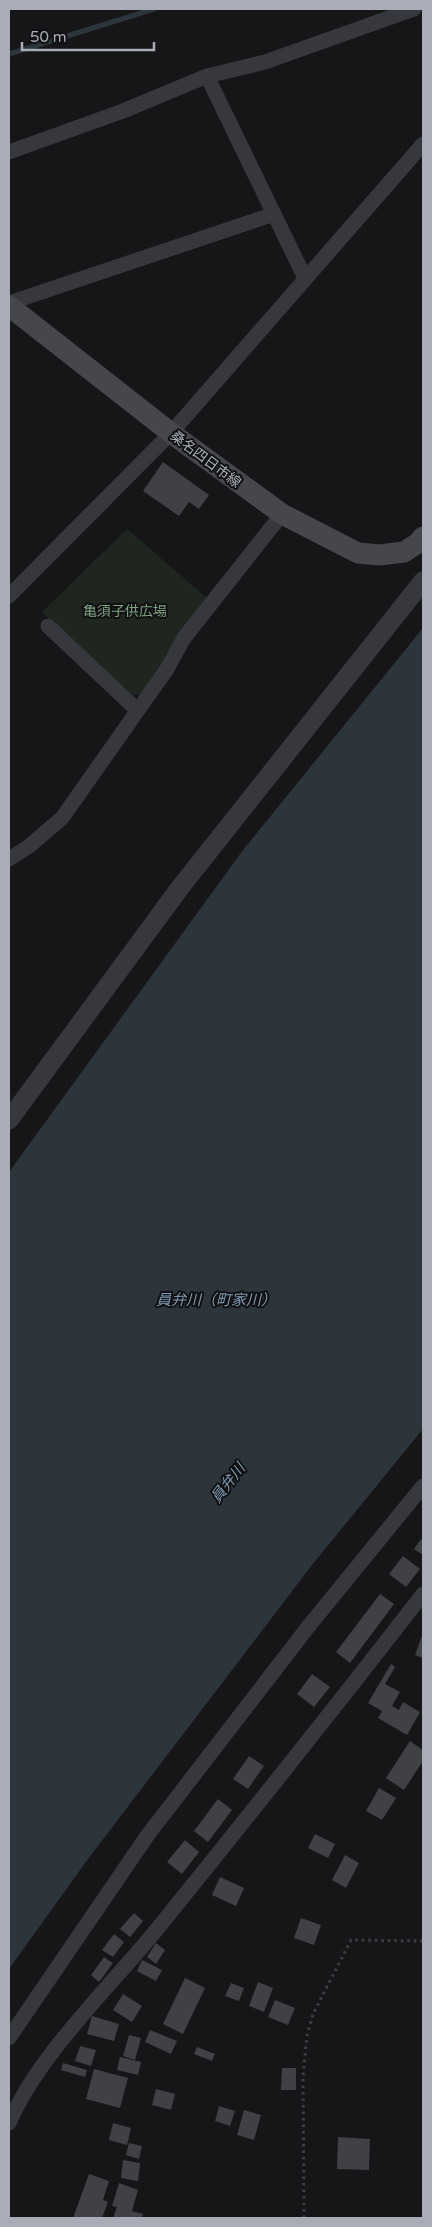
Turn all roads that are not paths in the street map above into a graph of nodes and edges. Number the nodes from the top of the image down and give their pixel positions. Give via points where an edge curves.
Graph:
1 (414, 9) edge
2 (206, 76) junction
3 (423, 144) edge
4 (9, 152) edge
5 (274, 214) junction
6 (305, 278) junction
7 (9, 305) edge
8 (170, 433) junction
9 (282, 514) junction
10 (423, 537) edge
11 (423, 581) edge
12 (9, 596) edge
13 (48, 626) dead end
14 (137, 710) junction
15 (9, 859) edge
16 (9, 1120) edge
17 (423, 1486) edge
18 (423, 1594) edge
19 (9, 2038) edge
20 (9, 2123) edge

1 - 2 street via 265,62
2 - 4 street via 123,112
2 - 5 street
3 - 6 street
5 - 6 street
5 - 7 street
6 - 8 street
7 - 8 main road, 桑名四日市線
8 - 9 main road, 桑名四日市線
8 - 12 street
9 - 10 main road, 桑名四日市線 via 358,553 404,552
9 - 14 street via 184,638 167,669
11 - 16 street via 179,889
13 - 14 street
14 - 15 street via 62,818
17 - 19 street via 308,1627 147,1836
18 - 20 street via 156,1930 73,2028 16,2105

